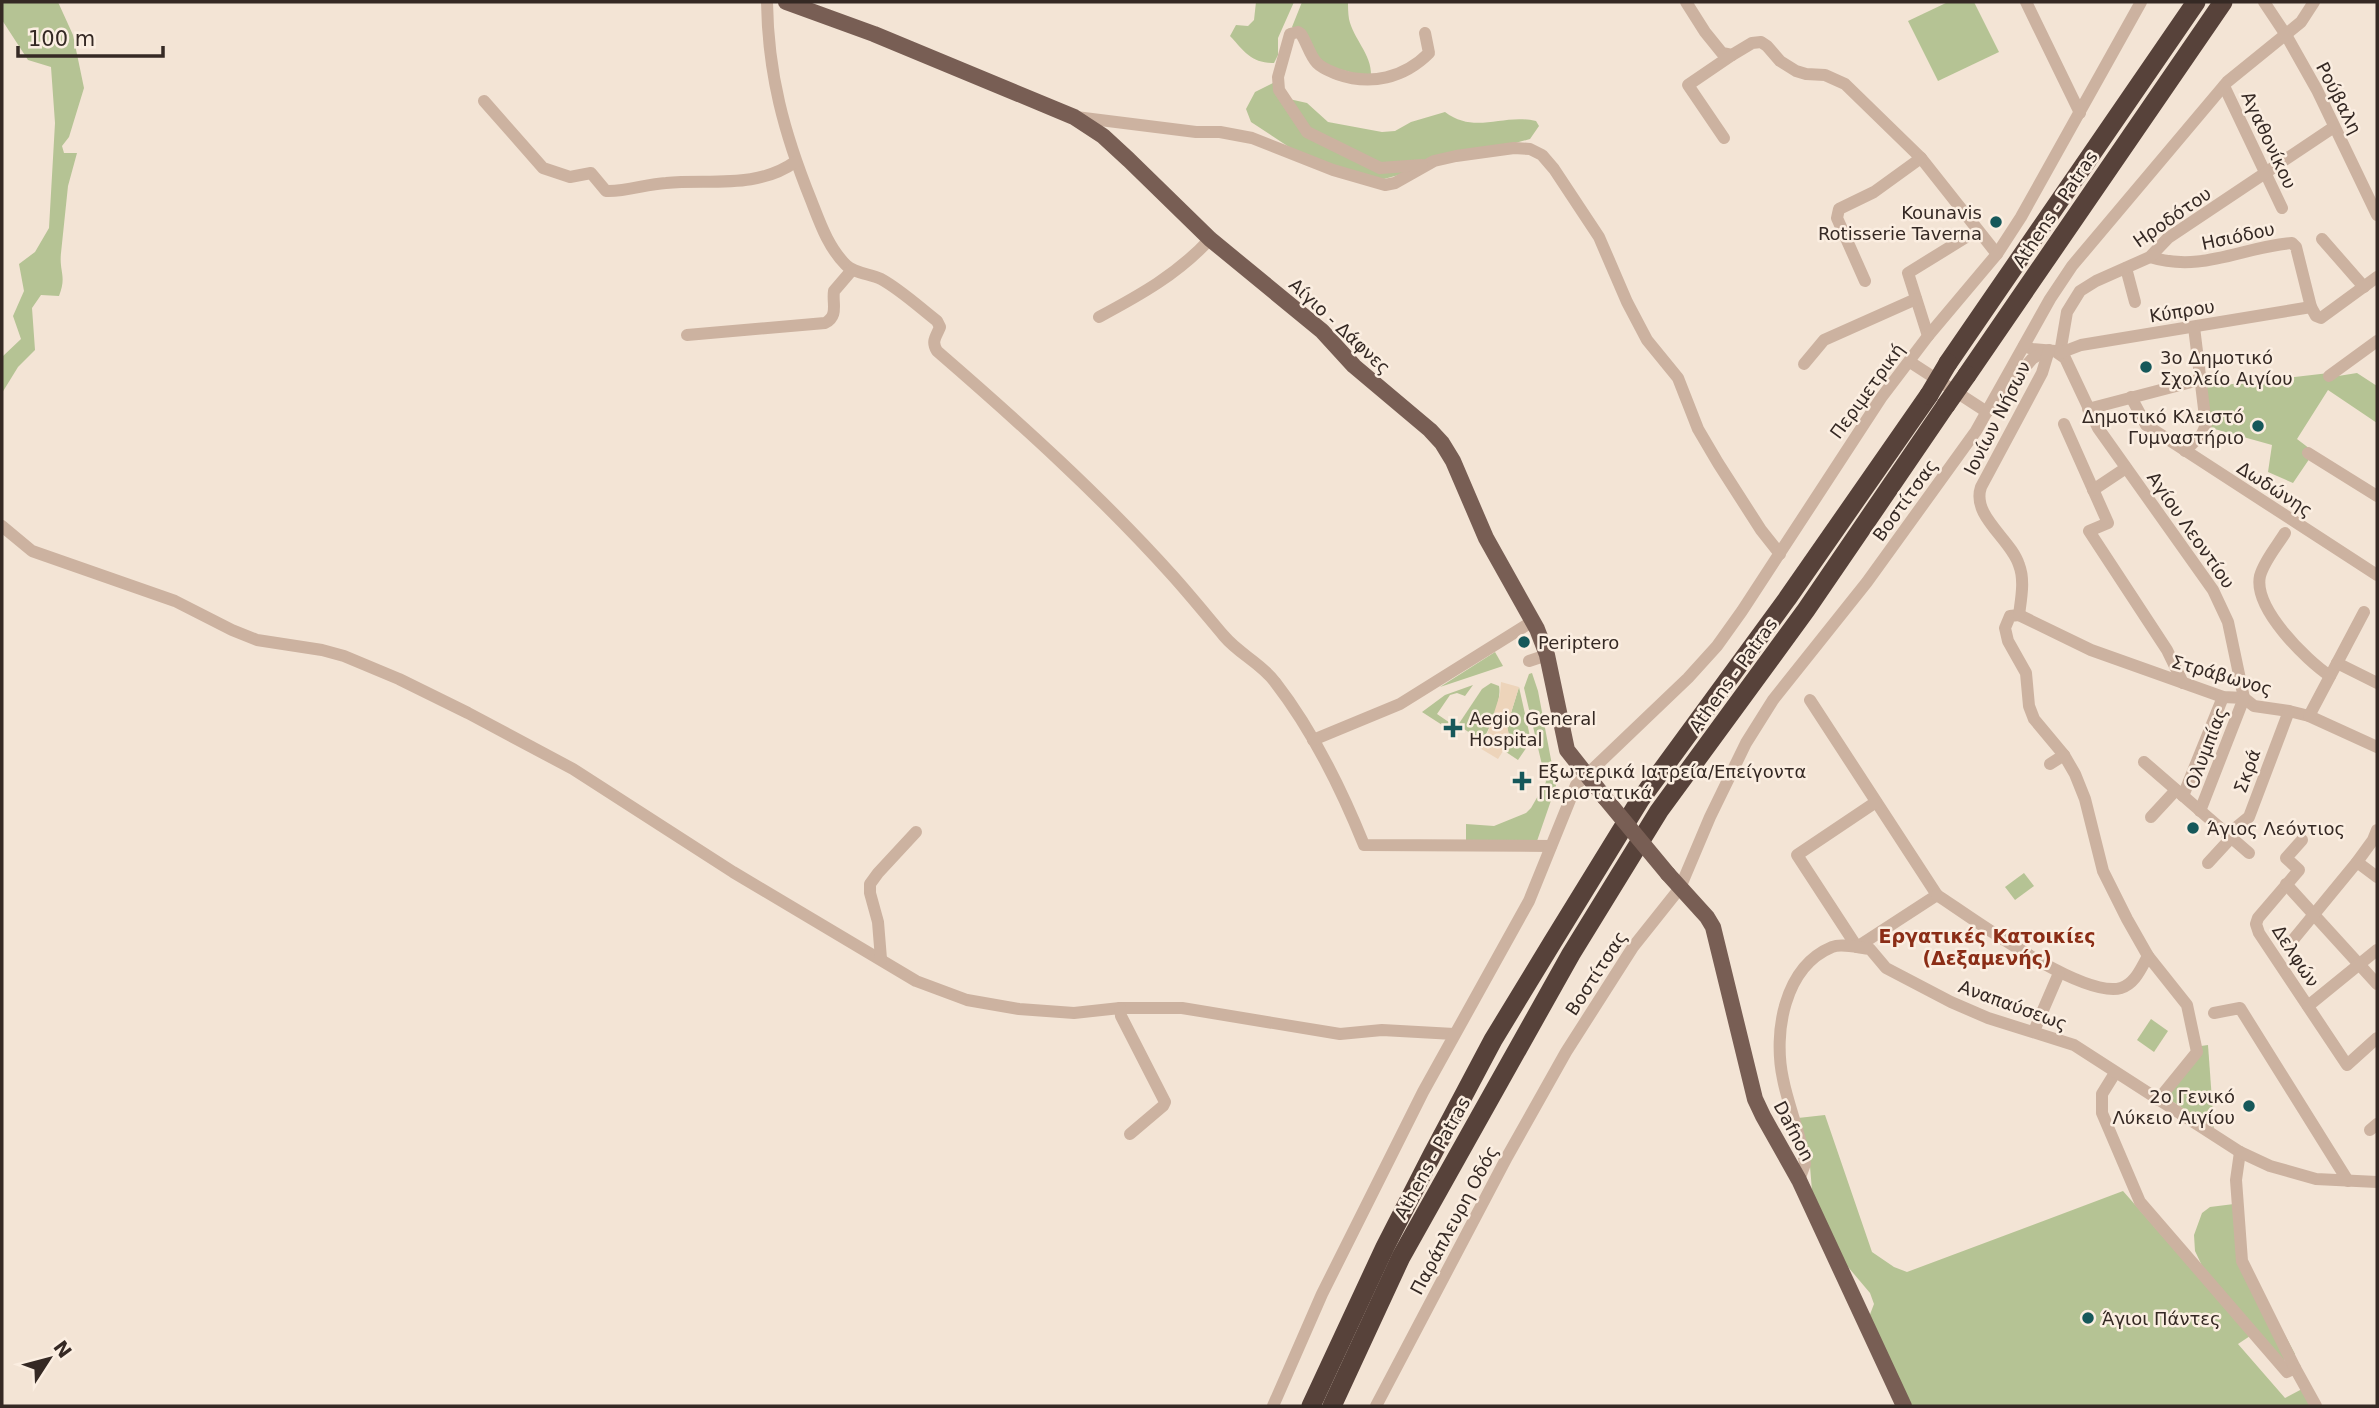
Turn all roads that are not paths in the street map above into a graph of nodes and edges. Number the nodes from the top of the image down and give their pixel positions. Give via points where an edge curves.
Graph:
1 (767, 2) edge
2 (786, 2) edge
3 (1686, 2) edge
4 (2026, 2) edge
5 (2141, 2) edge
6 (2196, 2) edge
7 (2223, 2) edge
8 (2264, 2) edge
9 (2314, 2) edge
10 (1425, 33) dead end
11 (2286, 35) junction
12 (1732, 55) junction
13 (2224, 86) junction
14 (484, 101) dead end
15 (2081, 113) junction
16 (1074, 117) junction
17 (2334, 127) junction
18 (1724, 138) dead end
19 (1921, 158) junction
20 (795, 162) junction
21 (1426, 165) junction
22 (2267, 173) junction
23 (2283, 208) dead end
24 (2377, 215) edge
25 (1976, 231) junction
26 (1210, 239) junction
27 (2322, 239) dead end
28 (1997, 254) junction
29 (2150, 257) junction
30 (2126, 268) junction
31 (852, 270) junction
32 (2377, 277) edge
33 (1865, 281) dead end
34 (2364, 287) junction
35 (1916, 299) junction
36 (2135, 302) dead end
37 (2311, 307) junction
38 (1098, 317) dead end
39 (2194, 327) junction
40 (687, 335) dead end
41 (1928, 336) junction
42 (2377, 341) edge
43 (2024, 346) junction
44 (2051, 351) junction
45 (1910, 362) junction
46 (1804, 365) dead end
47 (2329, 376) dead end
48 (2199, 380) junction
49 (2131, 397) junction
50 (1938, 400) junction
51 (2088, 409) junction
52 (1987, 412) junction
53 (2064, 424) dead end
54 (2185, 451) junction
55 (2308, 453) dead end
56 (2126, 468) junction
57 (2093, 490) junction
58 (2376, 490) edge
59 (2, 526) edge
60 (2285, 533) dead end
61 (1780, 554) junction
62 (2377, 575) edge
63 (2364, 612) dead end
64 (2019, 615) junction
65 (1533, 621) junction
66 (1547, 655) junction
67 (1529, 661) dead end
68 (2337, 663) junction
69 (2330, 676) junction
70 (2183, 683) junction
71 (2377, 683) edge
72 (2223, 697) junction
73 (2244, 698) junction
74 (1810, 701) dead end
75 (2288, 711) junction
76 (2309, 716) junction
77 (1313, 740) junction
78 (2377, 747) edge
79 (2064, 755) junction
80 (2144, 762) dead end
81 (2050, 764) dead end
82 (1586, 775) junction
83 (2179, 793) junction
84 (1876, 802) junction
85 (2200, 811) junction
86 (2151, 817) dead end
87 (2377, 830) edge
88 (916, 832) dead end
89 (2229, 837) junction
90 (2302, 840) dead end
91 (1551, 846) junction
92 (2249, 853) dead end
93 (2357, 862) junction
94 (2208, 863) dead end
95 (1668, 874) joint
96 (2377, 877) edge
97 (2286, 884) junction
98 (1680, 888) junction
99 (1937, 895) junction
100 (2314, 915) junction
101 (2288, 946) dead end
102 (1857, 947) junction
103 (2377, 950) edge
104 (2148, 956) junction
105 (881, 959) junction
106 (2359, 965) junction
107 (2059, 973) junction
108 (2377, 984) edge
109 (2308, 1006) junction
110 (1120, 1008) junction
111 (2214, 1013) dead end
112 (2034, 1031) junction
113 (1454, 1034) junction
114 (2377, 1038) edge
115 (1566, 1052) joint
116 (2115, 1073) junction
117 (2158, 1100) junction
118 (1130, 1134) dead end
119 (2240, 1152) junction
120 (1799, 1180) junction
121 (2348, 1181) junction
122 (2377, 1182) edge
123 (2295, 1368) junction
124 (1273, 1406) edge
125 (1311, 1406) edge
126 (1332, 1406) edge
127 (1376, 1406) edge
128 (1904, 1406) edge
129 (2316, 1406) edge

1 - 20 street via 779,111
2 - 16 main road, Αίγιο - Δάφνες
3 - 12 street via 1718,49
4 - 15 street
5 - 15 street, Περιμετρική
6 - 50 highway, Athens - Patras, bridge via 1948,363
7 - 50 highway, Athens - Patras, bridge via 1967,375
8 - 11 street, Ρούβαλη
9 - 11 street, Βοστίτσας
10 - 21 street via 1429,53 1415,66 1367,81 1326,69 1317,63 1301,34 1290,34 1278,77 1279,90 1307,132 1380,168
11 - 13 street, Βοστίτσας
11 - 17 street, Ρούβαλη
12 - 18 street via 1688,85
12 - 19 street via 1761,42 1796,71 1843,83
13 - 22 street, Αγαθονίκου
13 - 43 street, Βοστίτσας via 2072,266
14 - 20 street via 543,168 570,177 591,173 606,191 742,180 783,170
15 - 28 street, Περιμετρική
16 - 21 street via 1252,138 1385,185
16 - 26 main road, Αίγιο - Δάφνες via 1129,160
17 - 22 street, Ηροδότου
17 - 24 street, Ρούβαλη
19 - 25 street
19 - 33 street via 1874,192 1839,209 1837,218
20 - 31 street via 824,234
21 - 61 street via 1514,148 1542,155 1599,237 1647,340 1678,378 1698,429
22 - 23 street, Αγαθονίκου
22 - 29 street, Ηροδότου via 2168,238
25 - 28 street
25 - 35 street via 1908,273
26 - 38 street via 1172,275
26 - 65 main road, Αίγιο - Δάφνες via 1322,331 1354,366 1435,435 1450,455 1486,538
27 - 34 street
28 - 41 street, Περιμετρική
29 - 30 street, Ηροδότου
29 - 37 street, Ησιόδου via 2206,262 2291,243
30 - 36 street
30 - 44 street, Ηροδότου via 2093,282 2077,295
31 - 40 street via 834,291 834,316 825,323
31 - 77 street via 884,281 937,321 937,351 1070,471 1150,551 1227,640 1272,678
32 - 34 street
34 - 37 street via 2321,318
35 - 41 street
35 - 46 street via 1824,340
37 - 39 street, Κύπρου
39 - 44 street, Κύπρου
39 - 48 street
41 - 45 street, Περιμετρική
42 - 47 street
43 - 44 street
43 - 52 street, Βοστίτσας
44 - 51 street, Αγίου Λεοντίου via 2067,360
44 - 52 street via 2032,359
44 - 64 street, Ιονίων Νήσων via 1978,496 1984,513 2019,565
45 - 52 street
45 - 61 street, Περιμετρική via 1850,443
48 - 49 street
48 - 54 street via 2206,425
49 - 51 street
49 - 54 street, Δωδώνης via 2146,425
50 - 125 highway, Athens - Patras via 1640,800 1493,1040 1385,1247
50 - 126 highway, Athens - Patras via 1806,610 1659,811 1571,954 1401,1257
51 - 56 street, Αγίου Λεοντίου
52 - 98 street, Βοστίτσας via 1867,582 1773,700 1734,764
53 - 57 street
54 - 62 street, Δωδώνης
55 - 58 street
56 - 57 street
56 - 73 street, Αγίου Λεοντίου via 2221,605
57 - 70 street via 2108,523 2089,531 2167,650
59 - 105 street via 32,551 175,601 257,640 333,652 399,679 573,769 733,872
60 - 69 street via 2260,575 2262,597 2295,646
61 - 82 street, Περιμετρική via 1710,654
63 - 68 street
64 - 70 street, Στράβωνος via 2091,650
64 - 79 street via 2010,617 2005,628 2008,641 2026,673 2036,723
65 - 66 main road, Αίγιο - Δάφνες
65 - 77 street via 1400,704
66 - 67 street
66 - 82 main road, Αίγιο - Δάφνες via 1567,750
68 - 69 street
68 - 71 street
69 - 76 street
70 - 72 street, Στράβωνος
72 - 73 street, Στράβωνος
72 - 83 street
73 - 75 street, Στράβωνος via 2254,706
73 - 85 street, Ολυμπίας
74 - 84 street
75 - 76 street, Στράβωνος
75 - 89 street, Σκρά via 2249,817
76 - 78 street, Στράβωνος
77 - 91 street via 1345,797 1364,845
79 - 81 street
79 - 104 street via 2085,799 2103,871
80 - 83 street
82 - 91 street, Περιμετρική via 1576,785
82 - 95 main road, Αίγιο - Δάφνες, bridge
83 - 85 street
83 - 86 street
84 - 99 street
84 - 102 street via 1797,855
85 - 89 street
87 - 93 street
88 - 105 street via 870,884
89 - 92 street
89 - 94 street, Σκρά
90 - 97 street via 2286,858 2299,870
91 - 113 street, Περιμετρική via 1520,919
93 - 96 street
93 - 100 street
95 - 98 main road, Dafnon
97 - 100 street
97 - 109 street, Δελφών via 2256,924
98 - 115 street, Βοστίτσας via 1633,947
98 - 120 main road, Dafnon via 1713,927 1755,1099
99 - 102 street
99 - 107 street
100 - 101 street
100 - 106 street
102 - 112 street, Αναπαύσεως via 1870,949 1886,968 1951,1002
102 - 120 street via 1834,946 1808,964 1797,978 1780,1026 1782,1077 1805,1164
103 - 106 street
104 - 107 street via 2133,980 2119,988 2097,987
104 - 117 street via 2188,1005 2197,1052
105 - 110 street via 916,981 991,1005 1074,1013
106 - 108 street
106 - 109 street
107 - 112 street
109 - 114 street, Δελφών via 2347,1065
110 - 113 street via 1182,1008 1340,1034 1382,1030
110 - 118 street via 1165,1102
111 - 121 street via 2240,1008
112 - 116 street, Αναπαύσεως via 2074,1045
113 - 124 street, Περιμετρική via 1322,1294
115 - 127 street, Παράπλευρη Οδός
116 - 117 street, Αναπαύσεως
116 - 123 street via 2102,1094 2102,1113 2140,1202 2287,1372
117 - 119 street, Αναπαύσεως
119 - 121 street, Αναπαύσεως via 2304,1177
119 - 123 street via 2236,1180 2242,1261
120 - 128 main road, Dafnon
121 - 122 street, Αναπαύσεως
123 - 129 street

